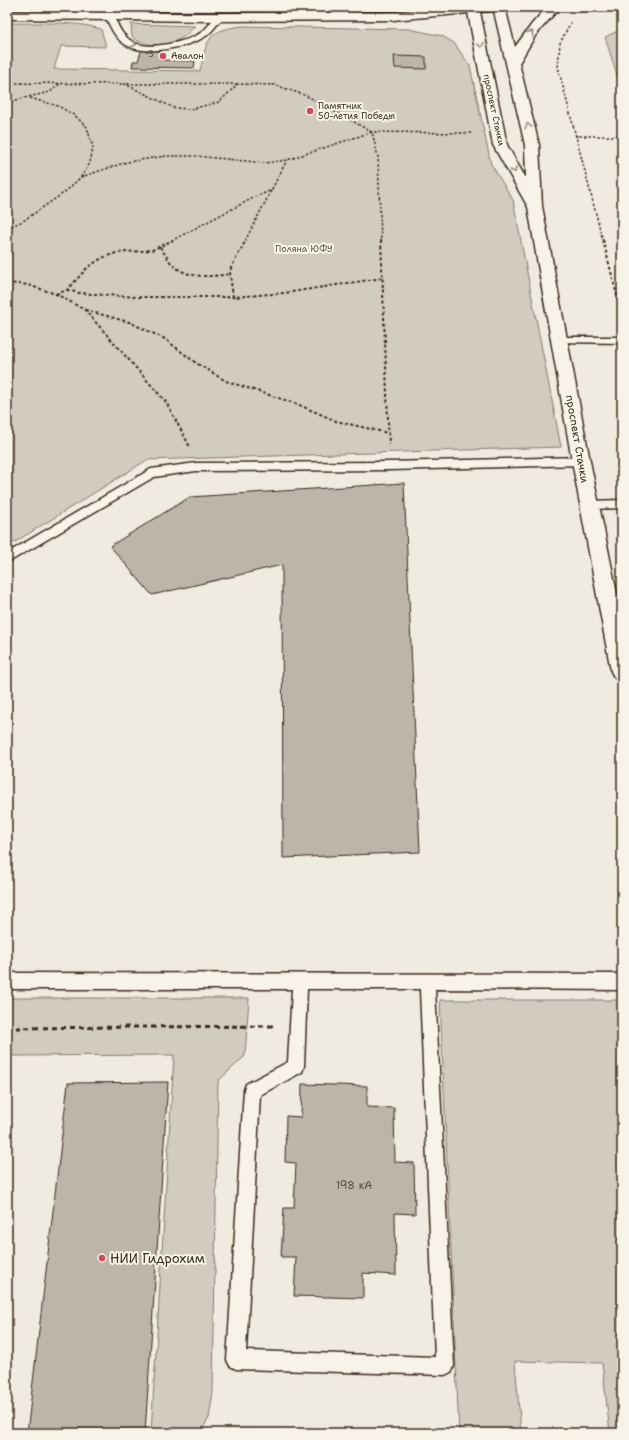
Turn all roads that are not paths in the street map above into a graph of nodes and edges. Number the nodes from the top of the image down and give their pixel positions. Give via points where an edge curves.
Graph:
1 (491, 7) edge
2 (499, 7) edge
3 (554, 7) edge
4 (474, 8) edge
5 (395, 11) edge
6 (7, 16) edge
7 (110, 17) junction
8 (219, 18) junction
9 (512, 63) junction
10 (535, 206) junction
11 (560, 340) junction
12 (622, 340) edge
13 (581, 461) junction
14 (622, 504) edge
15 (590, 505) junction
16 (7, 559) edge
17 (622, 671) edge
18 (300, 980) junction
19 (7, 981) edge
20 (428, 981) junction
21 (622, 982) edge

1 - 4 main road
2 - 9 main road, проспект Стачки
9 -> 3 main road via 526,39
4 - 5 main road
4 -> 10 main road, проспект Стачки via 500,145
5 - 8 main road
6 - 7 main road
7 - 8 main road
7 -> 8 lane via 116,32 130,44 167,48 204,34
10 -> 9 main road, проспект Стачки via 532,145
10 - 11 main road, проспект Стачки
11 - 12 lane
11 - 13 main road, проспект Стачки
13 - 15 main road, проспект Стачки
13 - 16 lane via 390,466 196,467 151,473
14 - 15 lane
15 - 17 main road, проспект Стачки
18 - 19 lane
18 - 20 lane
18 - 20 lane via 296,1066 252,1090 236,1360 445,1366
20 - 21 lane

